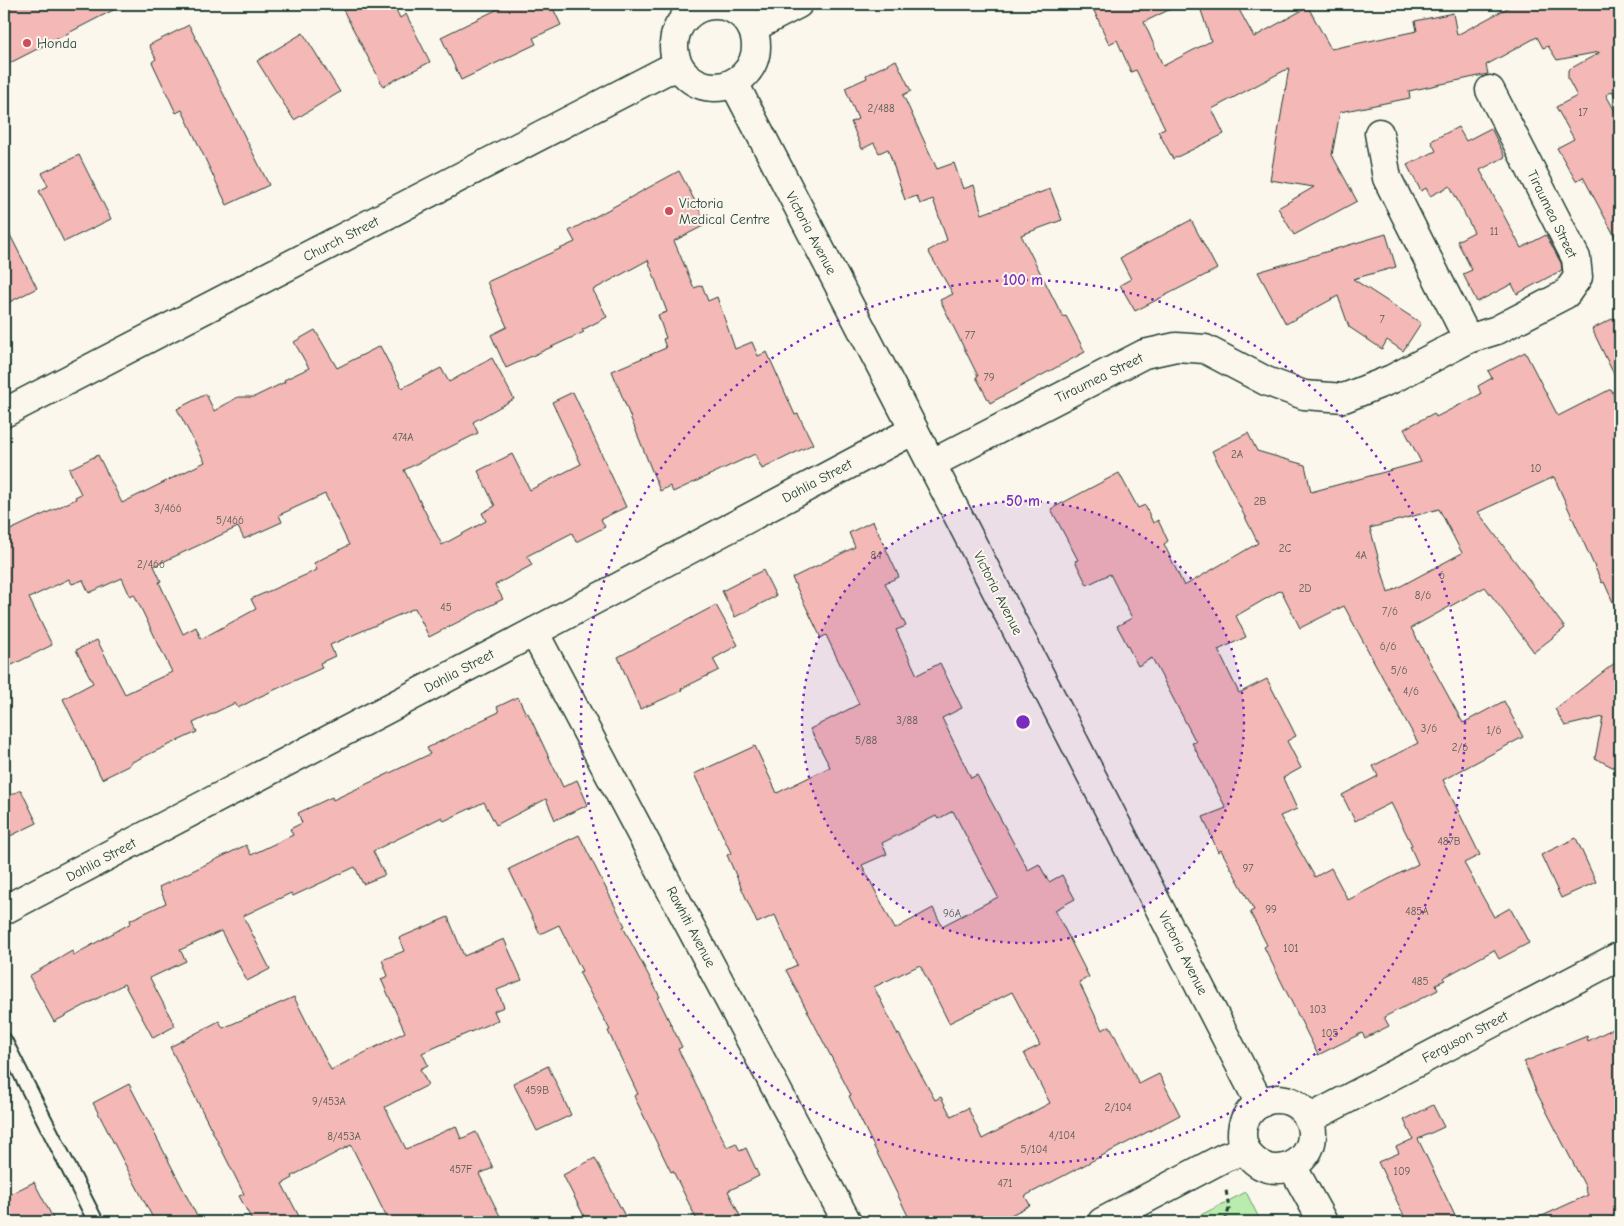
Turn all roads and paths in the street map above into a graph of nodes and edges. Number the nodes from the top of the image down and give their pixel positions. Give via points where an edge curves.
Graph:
1 (798, 4) edge
2 (693, 6) edge
3 (752, 28) junction
4 (680, 68) junction
5 (734, 83) junction
6 (1490, 90) dead end
7 (1379, 133) dead end
8 (1468, 339) junction
9 (4, 413) edge
10 (914, 430) junction
11 (931, 464) junction
12 (534, 632) junction
13 (4, 910) edge
14 (1620, 956) edge
15 (4, 1040) edge
16 (1260, 1104) junction
17 (1309, 1119) junction
18 (1246, 1150) junction
19 (1292, 1166) junction
20 (96, 1222) edge
21 (847, 1222) edge
22 (1102, 1222) edge
23 (1323, 1222) edge

1 - 3 street
2 - 3 street via 721,4 734,8 745,16
2 - 4 street via 677,29 673,42 674,56
3 - 5 street via 756,40 752,65
4 - 5 street via 688,78 704,85
4 - 9 street, Church Street via 665,71
5 - 10 street, Victoria Avenue
6 - 8 street, Tiraumea Street via 1576,258 1578,277 1566,294 1497,330
7 - 8 street via 1387,178
8 - 11 street, Tiraumea Street via 1392,378 1344,398 1304,395 1266,381 1205,349 1176,347 1144,354
10 - 11 street, Victoria Avenue
10 - 12 street, Dahlia Street
11 - 16 street, Victoria Avenue
12 - 13 street, Dahlia Street
12 - 21 street, Rawhiti Avenue
14 - 17 street, Ferguson Street
15 - 20 lane
16 - 17 street via 1284,1100 1298,1107
16 - 18 street via 1244,1124 1242,1138
17 - 19 street via 1313,1134 1309,1150
18 - 19 street via 1258,1164 1266,1167
18 - 22 street via 1225,1157
19 - 23 street

